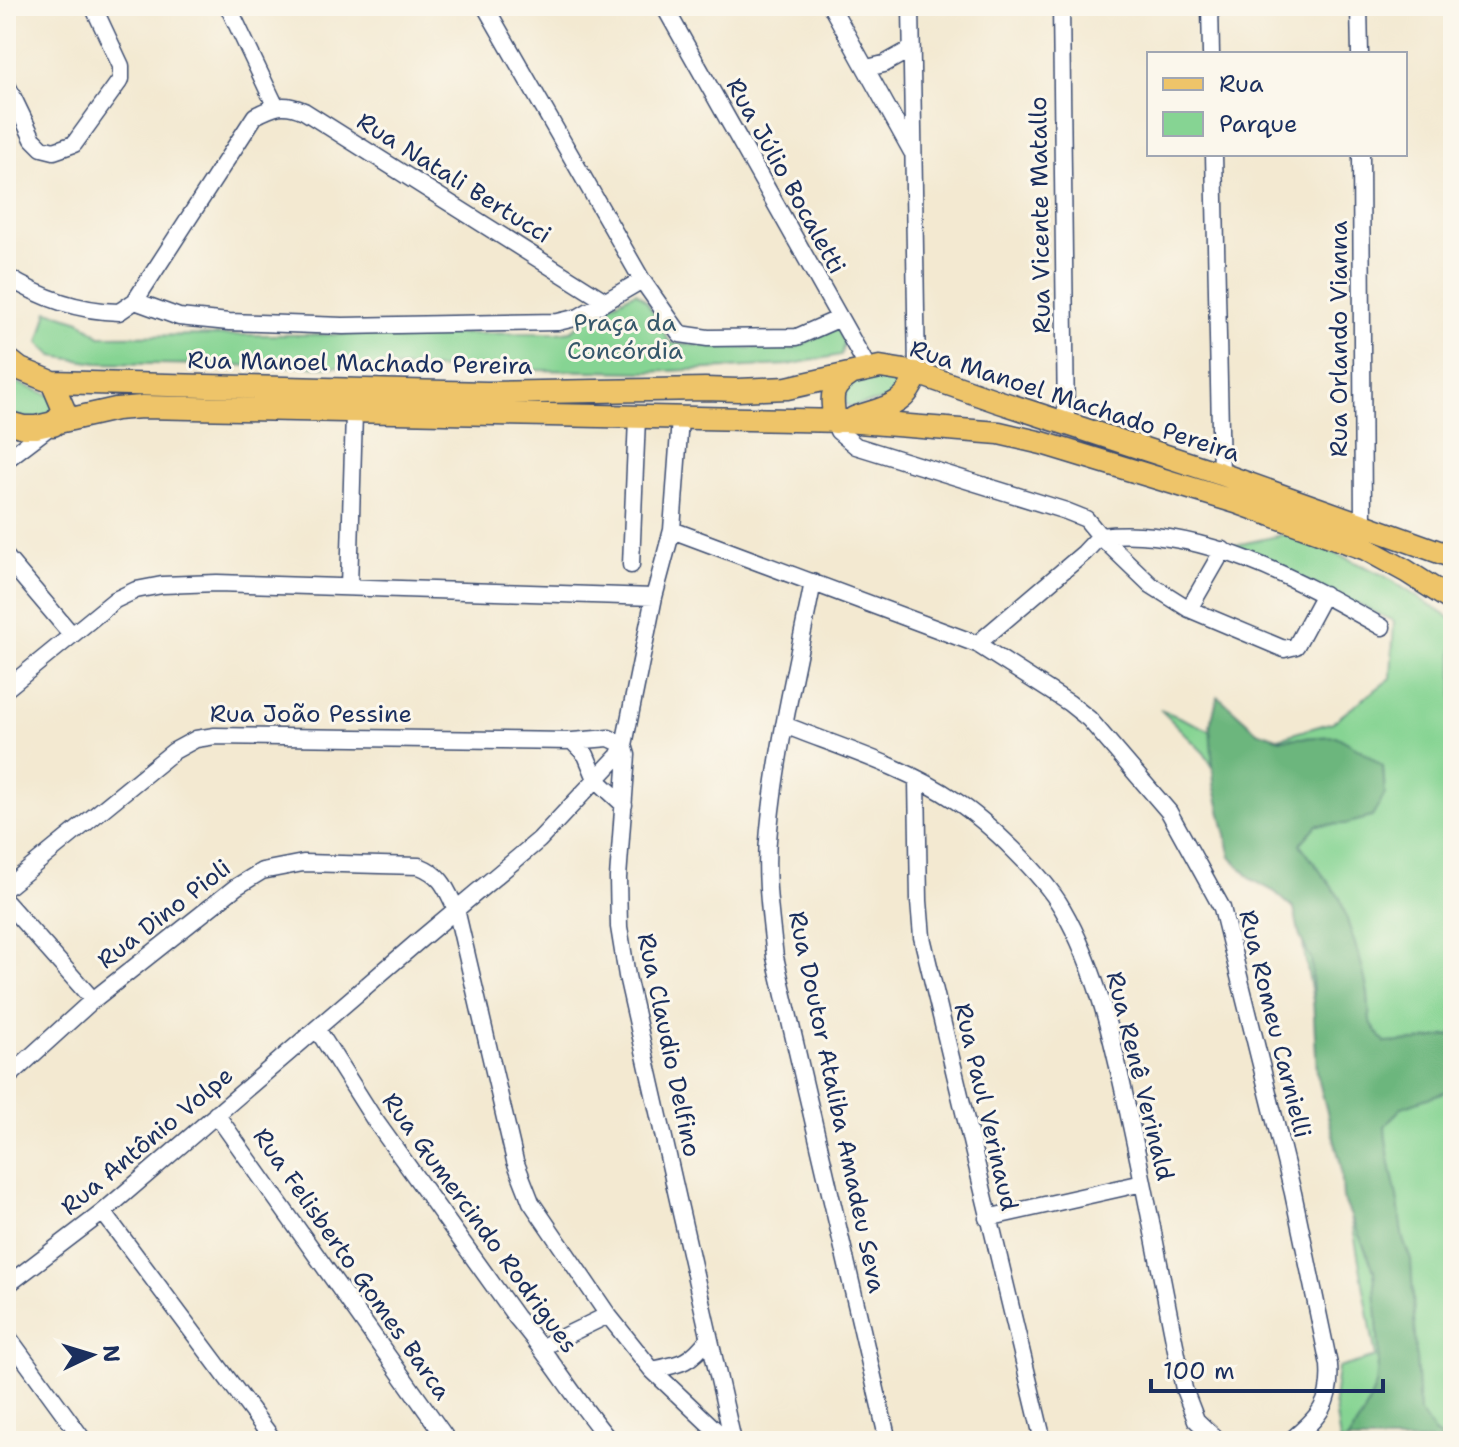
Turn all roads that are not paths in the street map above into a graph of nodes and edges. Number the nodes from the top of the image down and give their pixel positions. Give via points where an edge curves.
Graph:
1 (93, 6) edge
2 (228, 6) edge
3 (485, 6) edge
4 (664, 6) edge
5 (831, 6) edge
6 (911, 6) edge
7 (1061, 6) edge
8 (1210, 6) edge
9 (1359, 6) edge
10 (911, 49) junction
11 (1211, 52) edge
12 (1360, 52) edge
13 (867, 68) junction
14 (6, 83) edge
15 (275, 105) junction
16 (1214, 156) edge
17 (1361, 156) edge
18 (915, 157) junction
19 (6, 276) edge
20 (642, 280) junction
21 (135, 301) junction
22 (605, 301) junction
23 (838, 319) junction
24 (6, 358) edge
25 (860, 371) junction
26 (917, 373) junction
27 (52, 382) junction
28 (705, 389) junction
29 (354, 413) junction
30 (637, 418) junction
31 (680, 419) junction
32 (6, 422) edge
33 (840, 422) junction
34 (1066, 424) junction
35 (53, 425) junction
36 (6, 460) edge
37 (1221, 474) junction
38 (1363, 525) junction
39 (672, 530) junction
40 (1100, 536) junction
41 (1223, 550) junction
42 (6, 557) edge
43 (1453, 557) edge
44 (631, 565) dead end
45 (813, 582) junction
46 (349, 587) junction
47 (1324, 594) junction
48 (654, 597) junction
49 (1453, 601) edge
50 (1189, 609) junction
51 (1382, 627) dead end
52 (72, 635) junction
53 (977, 644) junction
54 (6, 689) edge
55 (784, 725) junction
56 (572, 741) junction
57 (624, 745) junction
58 (596, 779) junction
59 (917, 779) junction
60 (624, 805) junction
61 (6, 888) edge
62 (6, 902) edge
63 (456, 909) junction
64 (93, 1000) junction
65 (317, 1029) junction
66 (6, 1079) edge
67 (216, 1114) junction
68 (1143, 1183) junction
69 (103, 1212) junction
70 (987, 1218) junction
71 (6, 1286) edge
72 (608, 1315) junction
73 (6, 1334) edge
74 (709, 1338) junction
75 (542, 1347) junction
76 (652, 1370) junction
77 (84, 1441) edge
78 (274, 1441) edge
79 (448, 1441) edge
80 (610, 1441) edge
81 (730, 1441) edge
82 (888, 1441) edge
83 (1043, 1441) edge
84 (1218, 1441) edge
85 (1290, 1441) edge

1 - 14 street via 121,66 121,79 74,144 54,151 37,144
2 - 15 street
3 - 20 street
4 - 23 street, Rua Júlio Bocaletti
5 - 13 street
6 - 10 street
7 - 34 street, Rua Vicente Matallo
8 - 11 street
9 - 12 street
10 - 13 street
10 - 18 street
13 - 18 street
15 - 21 street via 255,116
15 - 22 street, Rua Natali Bertucci via 304,111
16 - 37 street
17 - 38 street, Rua Orlando Vianna
18 - 26 street
19 - 21 street via 77,308 119,312
20 - 22 street, Rua Manoel Machado Pereira
20 - 23 street via 680,334 693,337 797,337
21 - 22 street, Rua Manoel Machado Pereira via 179,317 343,326 558,322 579,317
23 - 25 street, Rua Júlio Bocaletti
24 - 27 main road, Rua Manoel Machado Pereira
25 - 26 main road, Rua Manoel Machado Pereira via 880,367
25 - 28 main road, Rua Manoel Machado Pereira via 787,388
25 - 33 main road via 837,383 832,397
26 - 33 main road via 903,399
26 - 34 main road, Rua Manoel Machado Pereira
27 - 28 main road, Rua Manoel Machado Pereira via 487,393
27 - 35 main road via 64,410
28 - 31 main road via 689,398
29 - 30 main road, Rua Manoel Machado Pereira
29 - 35 main road, Rua Manoel Machado Pereira via 142,407
29 - 46 street
30 - 31 main road, Rua Manoel Machado Pereira
30 - 44 street
31 - 33 main road, Rua Manoel Machado Pereira
31 - 39 street, Rua Claudio Delfino
32 - 35 main road, Rua Manoel Machado Pereira
33 - 40 street via 838,431 856,446 1066,511 1086,519
33 - 49 main road, Rua Manoel Machado Pereira via 999,433 1042,443 1236,502 1366,549
34 - 37 main road, Rua Manoel Machado Pereira
35 - 36 street
37 - 38 main road, Rua Manoel Machado Pereira
38 - 43 main road, Rua Manoel Machado Pereira
39 - 45 street, Rua Romeu Carnielli
39 - 48 street, Rua Claudio Delfino
40 - 41 street via 1142,533
40 - 50 street via 1151,585
40 - 53 street
41 - 47 street
41 - 50 street
42 - 52 street
45 - 53 street, Rua Romeu Carnielli
45 - 55 street, Rua Doutor Ataliba Amadeu Seva
46 - 48 street
46 - 52 street via 162,585 115,600
47 - 50 street via 1291,649
47 - 51 street
48 - 57 street, Rua Claudio Delfino
52 - 54 street
53 - 85 street, Rua Romeu Carnielli via 1089,719 1169,812 1222,908 1293,1193 1329,1365 1330,1394 1320,1412
55 - 59 street, Rua Renê Verinald
55 - 82 street, Rua Doutor Ataliba Amadeu Seva via 768,830 775,957
56 - 57 street, Rua João Pessine via 609,738
56 - 58 street via 586,755
56 - 61 street, Rua João Pessine via 196,739 174,751
57 - 58 street
57 - 60 street, Rua Claudio Delfino
58 - 60 street
58 - 63 street via 539,840
59 - 68 street, Rua Renê Verinald via 957,801 992,830 1062,907 1096,985
59 - 70 street, Rua Paul Verinaud via 922,937
60 - 74 street, Rua Claudio Delfino via 619,927
62 - 64 street
63 - 64 street, Rua Dino Pioli via 443,880 419,866 303,863 262,871
63 - 65 street
63 - 72 street, Rua Dino Pioli via 522,1185
64 - 66 street, Rua Dino Pioli
65 - 67 street, Rua Antônio Volpe
65 - 75 street, Rua Gumercindo Rodrigues via 374,1119
67 - 69 street, Rua Antônio Volpe
67 - 79 street, Rua Felisberto Gomes Barca
68 - 70 street
68 - 84 street, Rua Renê Verinald via 1184,1389 1196,1420
69 - 71 street, Rua Antônio Volpe
69 - 78 street
70 - 83 street, Rua Paul Verinaud
72 - 75 street
72 - 76 street, Rua Dino Pioli
73 - 77 street
74 - 76 street via 683,1364
74 - 81 street, Rua Claudio Delfino
75 - 80 street, Rua Gumercindo Rodrigues
76 - 81 street, Rua Dino Pioli

